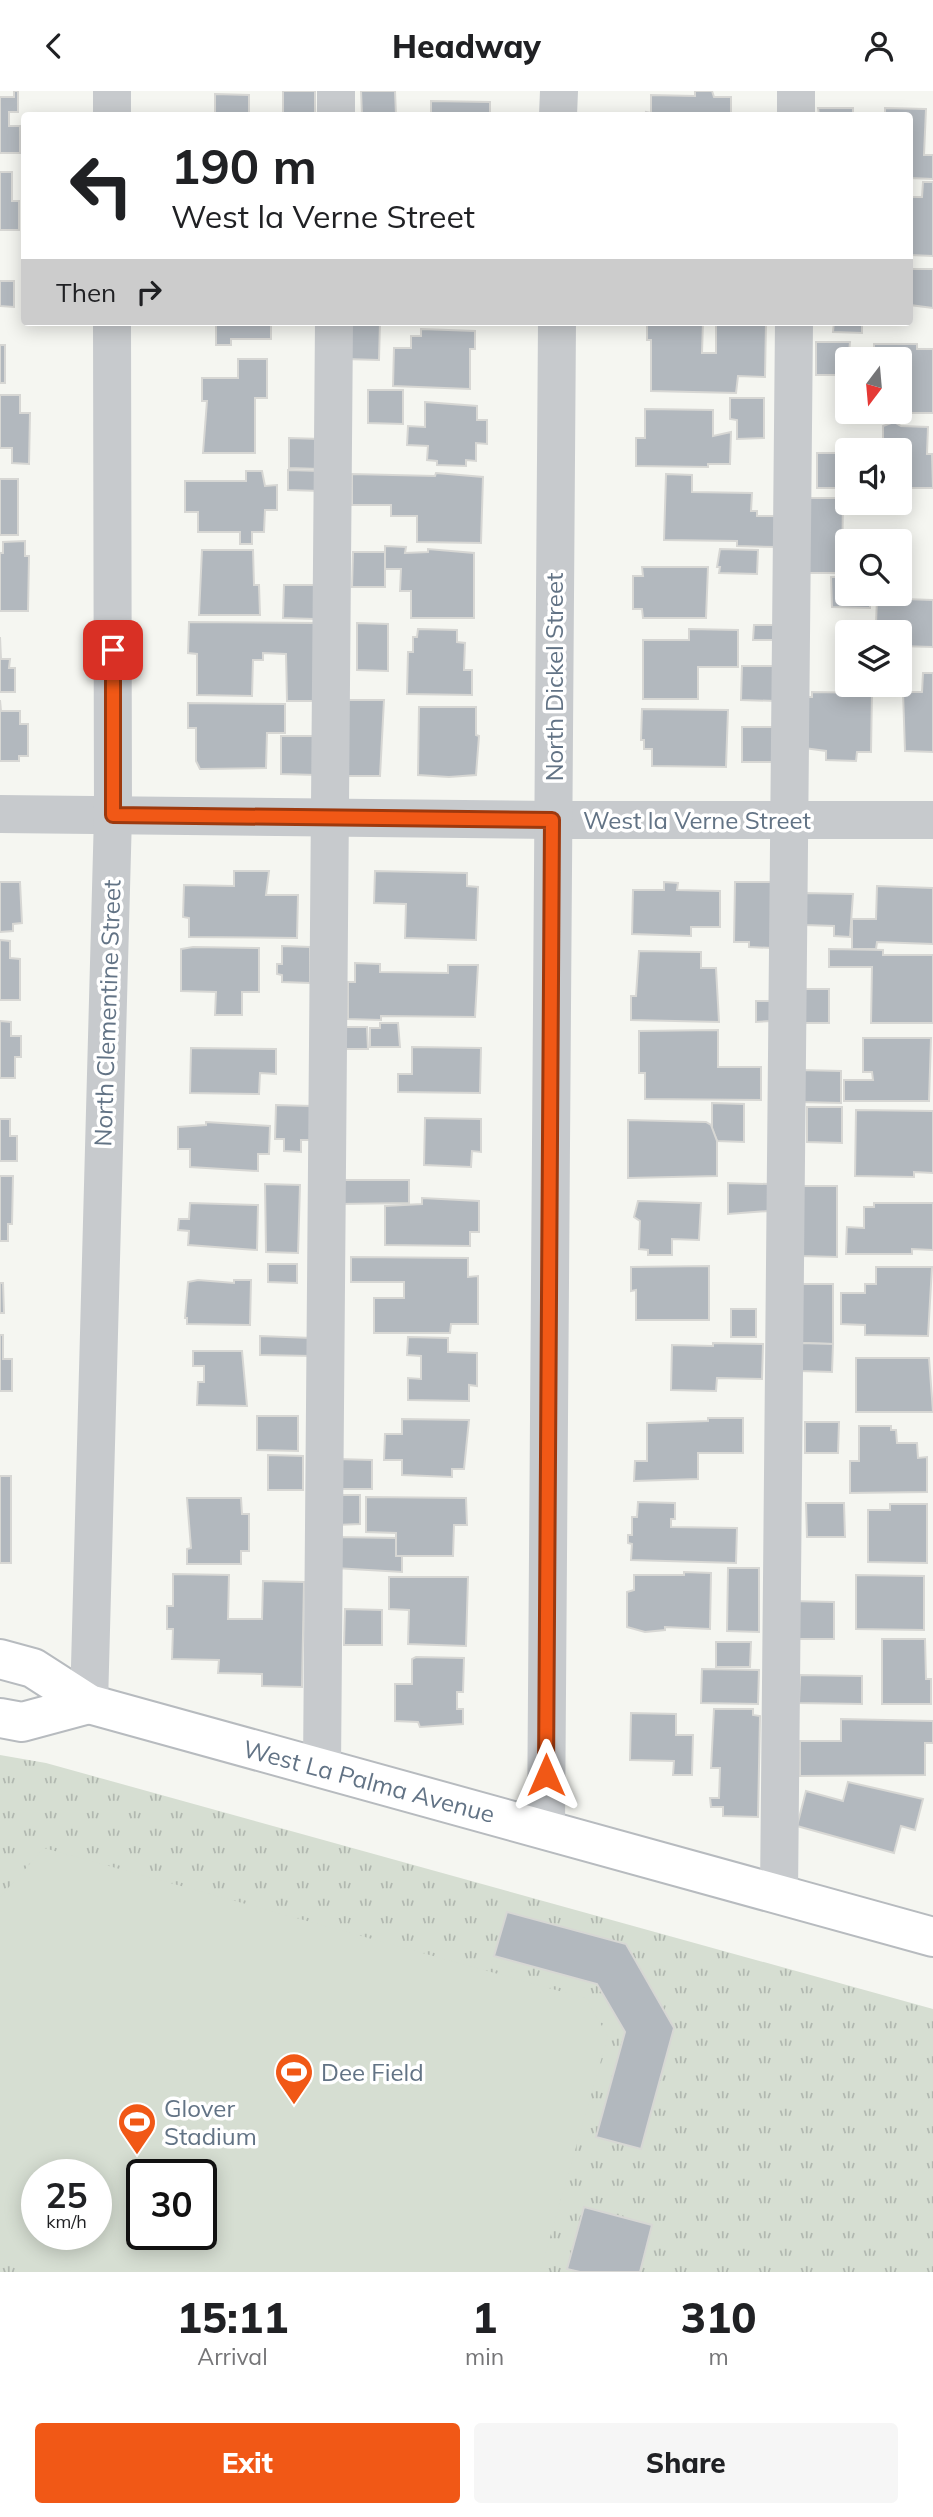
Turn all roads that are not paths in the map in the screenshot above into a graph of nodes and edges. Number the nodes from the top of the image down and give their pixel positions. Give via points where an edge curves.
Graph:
1 (112, 91) edge
2 (337, 91) edge
3 (559, 91) edge
4 (796, 91) edge
5 (112, 112) edge
6 (336, 112) edge
7 (558, 112) edge
8 (796, 112) edge
9 (112, 326) edge
10 (334, 326) edge
11 (557, 326) edge
12 (794, 326) edge
13 (0, 814) edge
14 (113, 815) junction
15 (330, 816) junction
16 (552, 820) junction
17 (790, 820) junction
18 (933, 820) edge
19 (0, 1659) edge
20 (89, 1704) junction
21 (0, 1717) edge
22 (322, 1768) junction
23 (546, 1830) junction
24 (779, 1894) junction
25 (933, 1937) edge

1 - 5 street
2 - 6 street
3 - 7 street
4 - 8 street
9 - 14 street, North Clementine Street
10 - 15 street
11 - 16 street, North Dickel Street
12 - 17 street
13 - 14 street, West la Verne Street
14 - 15 street, West la Verne Street
14 - 20 street, North Clementine Street
15 - 16 street, West la Verne Street
15 - 22 street
16 - 17 street, West la Verne Street
16 - 23 street, North Dickel Street
17 - 18 street, West la Verne Street
17 - 24 street
19 - 20 main road, West La Palma Avenue via 33,1668
20 - 21 main road via 22,1722
20 - 22 main road, West La Palma Avenue
22 - 23 main road, West La Palma Avenue
23 - 24 main road, West La Palma Avenue
24 - 25 main road, West La Palma Avenue

